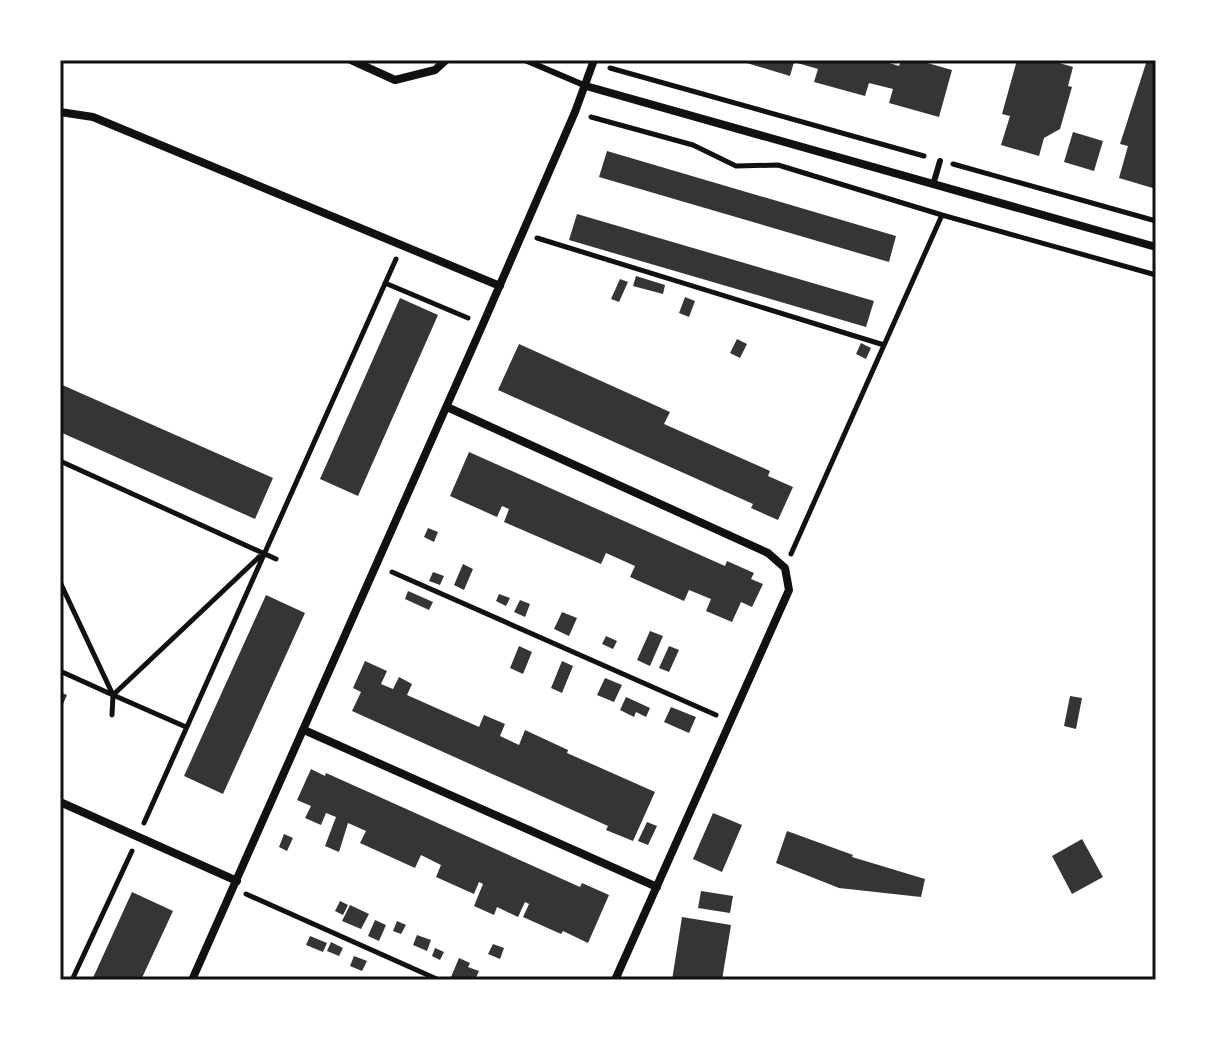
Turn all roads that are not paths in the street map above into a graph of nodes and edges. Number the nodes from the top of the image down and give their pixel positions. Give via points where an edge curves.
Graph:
1 (351, 60) edge
2 (446, 60) edge
3 (525, 60) edge
4 (593, 61) edge
5 (586, 86) junction
6 (60, 112) edge
7 (940, 161) road end
8 (933, 185) junction
9 (1156, 247) edge
10 (500, 286) junction
11 (447, 407) junction
12 (304, 730) junction
13 (60, 802) edge
14 (235, 884) junction
15 (657, 887) junction
16 (192, 980) edge
17 (615, 980) edge

1 - 2 street via 395,80 435,70
3 - 5 lane
4 - 5 street
5 - 8 street
5 - 10 street
6 - 10 street via 93,117
7 - 8 lane
8 - 9 street
10 - 11 street
11 - 12 street
11 - 15 street via 768,553 785,568 789,590
12 - 14 street
12 - 15 street
13 - 14 street
14 - 16 street
15 - 17 street

